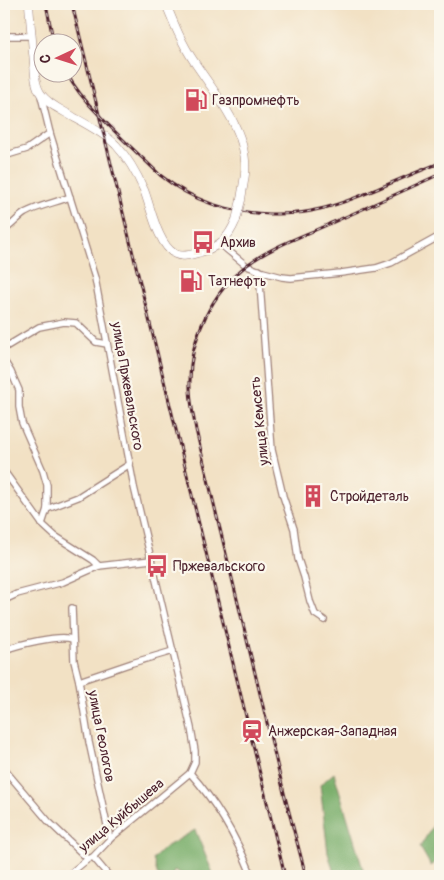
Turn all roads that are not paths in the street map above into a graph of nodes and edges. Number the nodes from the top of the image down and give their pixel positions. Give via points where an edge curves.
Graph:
1 (29, 4) edge
2 (166, 4) edge
3 (4, 36) edge
4 (32, 36) joint
5 (37, 82) edge
6 (41, 94) junction
7 (50, 133) junction
8 (4, 156) edge
9 (70, 198) junction
10 (4, 230) edge
11 (440, 236) edge
12 (220, 244) junction
13 (261, 271) junction
14 (108, 344) junction
15 (4, 348) edge
16 (4, 361) edge
17 (130, 464) junction
18 (4, 471) edge
19 (47, 509) junction
20 (42, 524) junction
21 (151, 560) junction
22 (99, 566) junction
23 (4, 600) edge
24 (72, 608) dead end
25 (324, 620) dead end
26 (72, 638) junction
27 (4, 650) edge
28 (173, 651) junction
29 (79, 680) junction
30 (4, 769) edge
31 (190, 773) junction
32 (110, 839) junction
33 (90, 858) junction
34 (67, 876) edge
35 (109, 876) edge
36 (252, 876) edge

1 - 4 main road, улица Пржевальского
2 - 12 main road, bridge via 180,38 224,104 243,148 246,172 241,200 236,220
3 - 4 street
5 - 6 main road, улица Пржевальского
6 - 7 street, улица Пржевальского
6 - 12 main road via 56,108 111,141 125,155 169,250 179,256 189,255
7 - 8 street via 27,149
7 - 9 street, улица Пржевальского
9 - 10 street via 27,212
9 - 14 street, улица Пржевальского via 95,278
11 - 13 street via 376,268 291,278
12 - 13 street via 247,266
13 - 25 street, улица Кемсеть via 272,450 310,601 315,614
14 - 15 street via 96,342 76,323 64,322 38,327
14 - 17 street, улица Пржевальского
16 - 19 street via 18,390 22,423 43,471 47,485
17 - 19 street via 78,497
17 - 21 street, улица Пржевальского
18 - 20 street
19 - 20 street
20 - 22 street
21 - 22 street
21 - 28 street, улица Пржевальского
22 - 23 street via 63,582
24 - 26 street, улица Геологов
26 - 27 street via 67,636
26 - 29 street, улица Геологов
28 - 29 street
28 - 31 street, улица Пржевальского via 195,751
29 - 32 street, улица Геологов
30 - 33 street via 49,822
31 - 32 street, улица Куйбышева
31 - 36 street via 217,807
32 - 33 street, улица Куйбышева
33 - 34 street, улица Куйбышева
33 - 35 street

